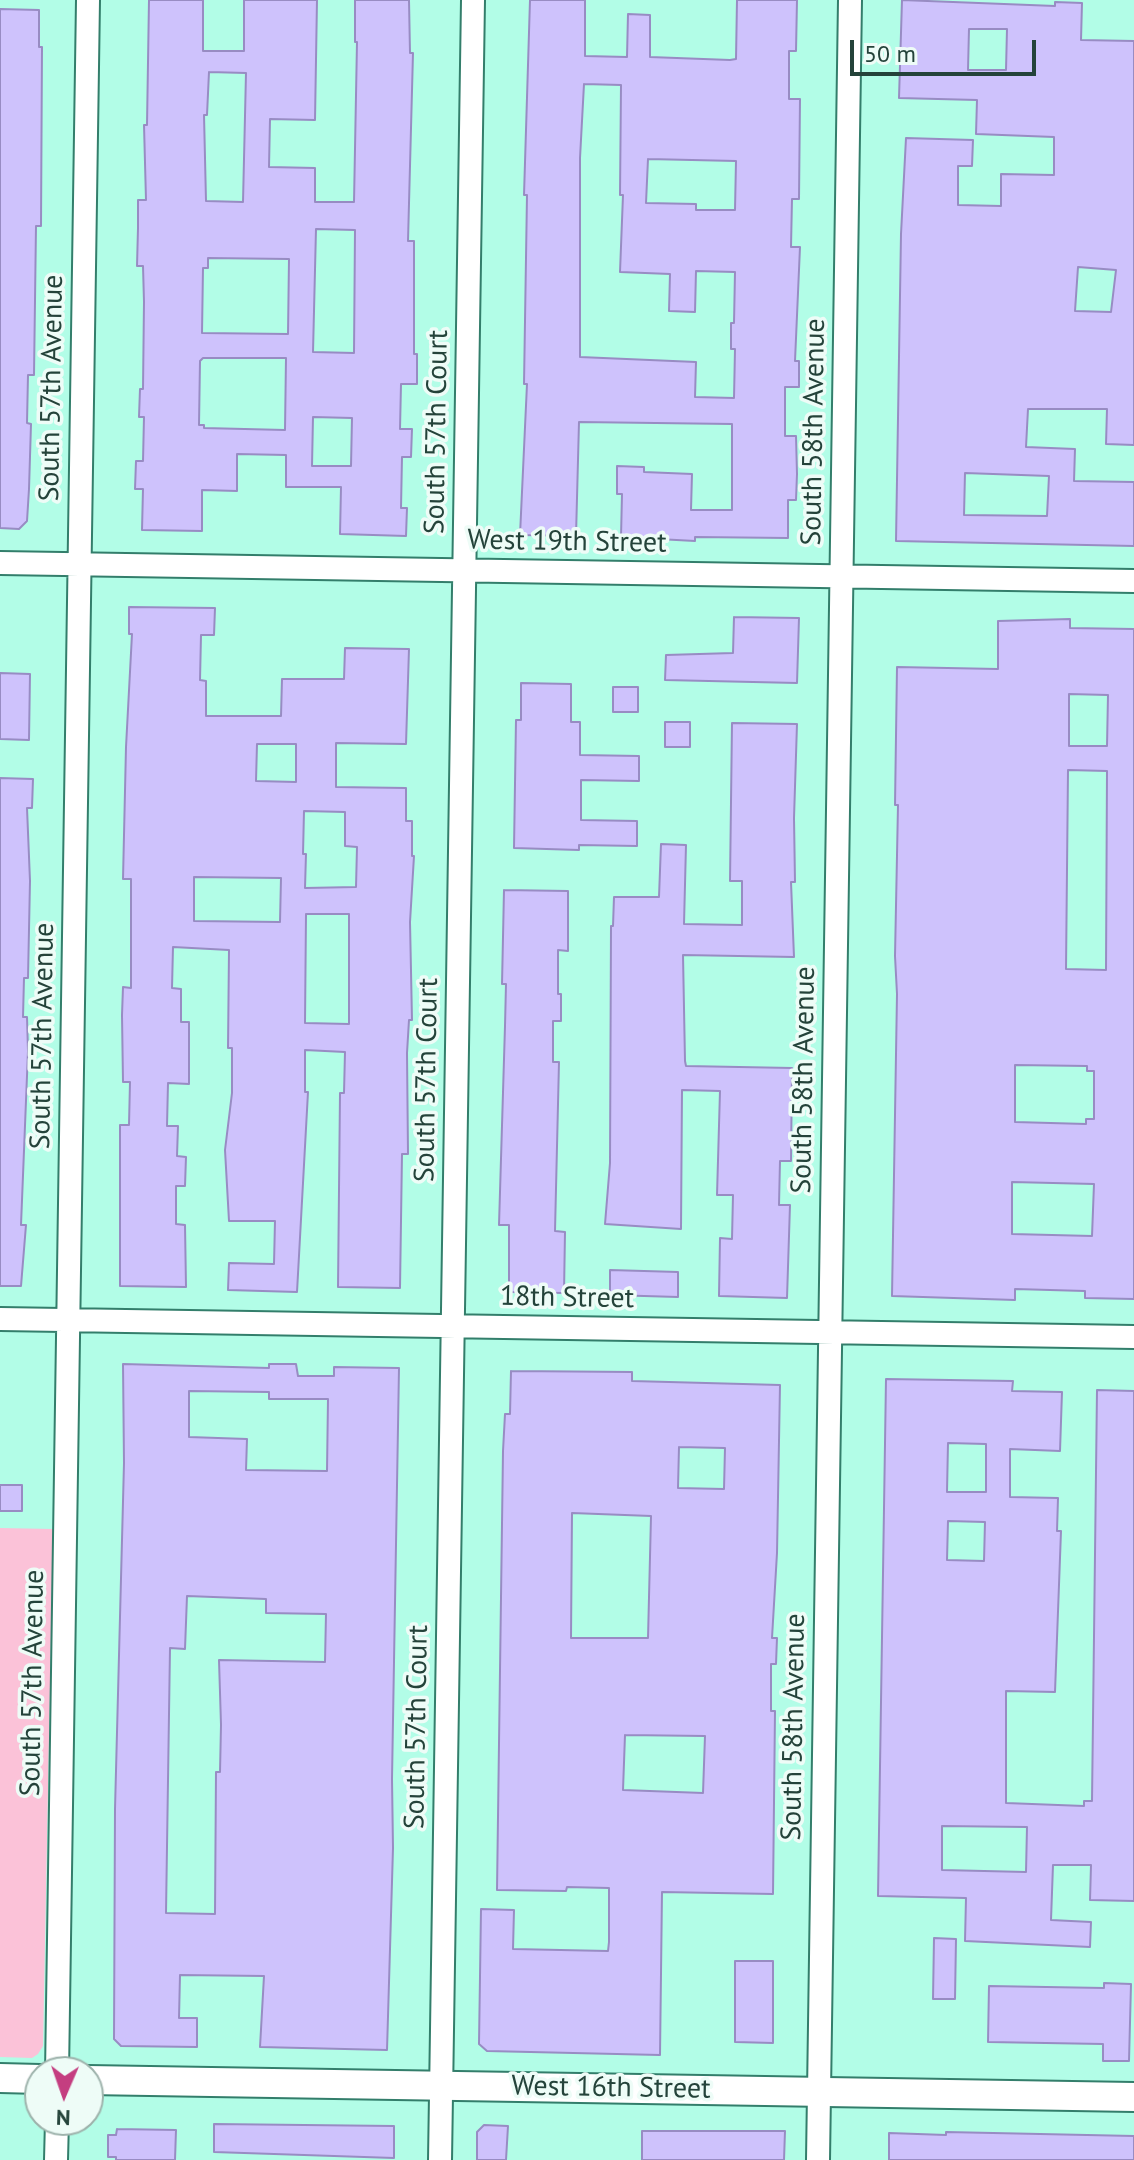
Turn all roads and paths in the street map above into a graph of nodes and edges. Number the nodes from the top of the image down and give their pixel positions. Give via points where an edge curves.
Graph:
1 (88, 0) edge
2 (473, 0) edge
3 (850, 0) edge
4 (0, 563) edge
5 (80, 564) junction
6 (464, 570) junction
7 (841, 576) junction
8 (1134, 581) edge
9 (0, 1319) edge
10 (69, 1320) junction
11 (453, 1326) junction
12 (830, 1332) junction
13 (1134, 1337) edge
14 (57, 2056) edge
15 (0, 2078) edge
16 (24, 2079) edge
17 (104, 2080) edge
18 (442, 2086) junction
19 (818, 2092) junction
20 (1134, 2097) edge
21 (57, 2136) edge
22 (56, 2160) edge
23 (440, 2160) edge
24 (818, 2160) edge

1 - 5 street, South 57th Avenue
2 - 6 street, South 57th Court
3 - 7 street, South 58th Avenue
4 - 5 street, West 19th Street
5 - 6 street, West 19th Street
5 - 10 street, South 57th Avenue
6 - 7 street, West 19th Street
6 - 11 street, South 57th Court
7 - 8 street, West 19th Street
7 - 12 street, South 58th Avenue
9 - 10 street, 18th Street
10 - 11 street, 18th Street
10 - 14 street, South 57th Avenue
11 - 12 street, 18th Street
11 - 18 street, South 57th Court
12 - 13 street, 18th Street
12 - 19 street, South 58th Avenue
15 - 16 street
17 - 18 street, West 16th Street
18 - 19 street, West 16th Street
18 - 23 street, South 57th Court
19 - 20 street, West 16th Street
19 - 24 street, South 58th Avenue
21 - 22 street

